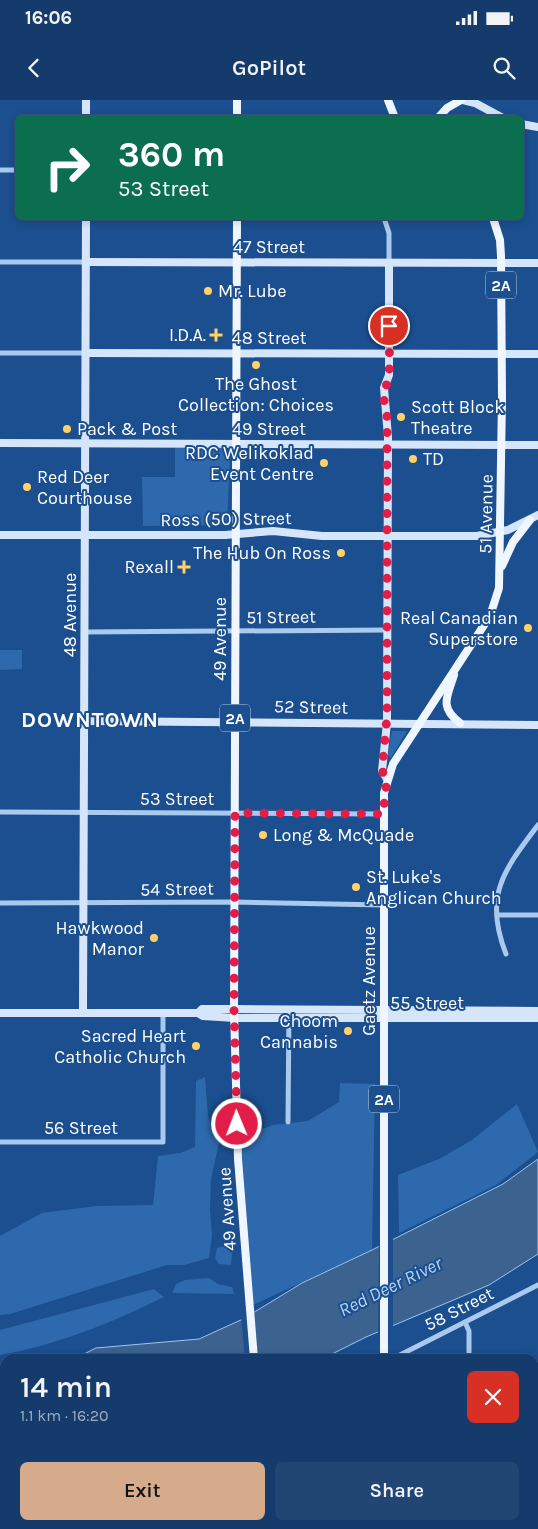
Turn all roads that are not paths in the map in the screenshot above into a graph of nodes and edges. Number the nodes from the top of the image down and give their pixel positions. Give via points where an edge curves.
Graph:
1 (86, 100) edge
2 (237, 100) edge
3 (388, 100) edge
4 (462, 100) edge
5 (86, 115) edge
6 (237, 115) edge
7 (394, 115) edge
8 (441, 115) edge
9 (497, 115) edge
10 (524, 125) edge
11 (538, 127) edge
12 (0, 170) edge
13 (15, 170) edge
14 (86, 220) edge
15 (237, 220) edge
16 (385, 220) edge
17 (494, 220) edge
18 (0, 262) edge
19 (86, 262) junction
20 (237, 262) junction
21 (389, 263) junction
22 (501, 263) junction
23 (538, 263) edge
24 (0, 353) edge
25 (86, 353) junction
26 (236, 353) junction
27 (389, 353) junction
28 (502, 354) junction
29 (538, 354) edge
30 (0, 443) edge
31 (85, 443) junction
32 (236, 444) junction
33 (388, 444) junction
34 (502, 444) junction
35 (538, 445) edge
36 (538, 515) edge
37 (530, 520) junction
38 (501, 532) junction
39 (235, 534) junction
40 (0, 535) edge
41 (85, 535) junction
42 (388, 536) junction
43 (501, 570) junction
44 (388, 630) junction
45 (235, 631) junction
46 (85, 632) junction
47 (455, 669) junction
48 (84, 721) junction
49 (235, 721) junction
50 (387, 723) junction
51 (418, 723) junction
52 (460, 723) junction
53 (538, 725) edge
54 (387, 779) junction
55 (0, 812) edge
56 (84, 812) junction
57 (235, 813) junction
58 (383, 814) junction
59 (538, 825) edge
60 (234, 902) junction
61 (0, 903) edge
62 (83, 903) junction
63 (384, 905) junction
64 (497, 915) junction
65 (538, 915) edge
66 (506, 954) dead end
67 (234, 1009) junction
68 (385, 1009) junction
69 (538, 1011) edge
70 (83, 1012) junction
71 (0, 1013) edge
72 (163, 1013) junction
73 (198, 1013) junction
74 (289, 1013) junction
75 (235, 1018) junction
76 (385, 1018) junction
77 (538, 1018) edge
78 (288, 1122) dead end
79 (0, 1142) edge
80 (538, 1285) edge
81 (464, 1322) junction
82 (254, 1354) edge
83 (384, 1354) edge
84 (400, 1354) edge
85 (468, 1354) edge

1 - 5 street
2 - 6 main road
3 - 7 main road
4 - 8 main road
4 - 9 street
10 - 11 street
12 - 13 street
14 - 19 street, 48 Avenue
15 - 20 main road, 49 Avenue / 2A
16 - 21 street, Gaetz Avenue via 389,233
17 - 22 main road, 51 Avenue / 2A via 500,240
18 - 19 street, 47 Street
19 - 20 street, 47 Street
19 - 25 street, 48 Avenue
20 - 21 street, 47 Street
20 - 26 main road, 49 Avenue / 2A
21 - 22 street, 47 Street
21 - 27 street, Gaetz Avenue
22 - 23 street, 47 Street
22 - 28 main road, 51 Avenue / 2A
24 - 25 street, 48 Street
25 - 26 street, 48 Street
25 - 31 street, 48 Avenue
26 - 27 street, 48 Street
26 - 32 main road, 49 Avenue / 2A
27 - 28 street, 48 Street
27 - 33 street, Gaetz Avenue via 389,375 384,388
28 - 29 street, 48 Street
28 - 34 main road, 51 Avenue / 2A
30 - 31 street, 49 Street
31 - 32 street, 49 Street
31 - 41 street, 48 Avenue
32 - 33 street, 49 Street
32 - 39 main road, 49 Avenue / 2A
33 - 34 street, 49 Street
33 - 42 street, Gaetz Avenue
34 - 35 street, 49 Street
34 - 38 main road, 51 Avenue / 2A
36 - 37 street, Ross (50) Street
37 - 38 street, Ross (50) Street
37 - 43 main road via 513,542
38 - 42 street, Ross (50) Street via 477,536
38 - 43 main road, 51 Avenue / 2A
39 - 41 street, Ross (50) Street
39 - 42 street, Ross (50) Street via 285,531 315,536
39 - 45 main road, 49 Avenue / 2A
40 - 41 street, Ross (50) Street
41 - 46 street, 48 Avenue
42 - 44 street, Gaetz Avenue
43 - 47 main road, 51 Avenue / 2A via 492,612
44 - 45 street, 51 Street
44 - 50 street, Gaetz Avenue
45 - 46 street, 51 Street
45 - 49 main road, 49 Avenue / 2A
46 - 48 street, 48 Avenue
47 - 51 main road, 51 Avenue / 2A
47 - 52 main road via 446,704 449,715
48 - 49 street, 52 Street
48 - 56 street, 48 Avenue
49 - 50 street, 52 Street
49 - 57 main road, 49 Avenue / 2A
50 - 51 street, 52 Street
50 - 54 street, Gaetz Avenue via 382,771
51 - 52 street, 52 Street
51 - 54 main road, 51 Avenue / 2A
52 - 53 street, 52 Street
54 - 58 main road, Gaetz Avenue / 2A
55 - 56 street, 53 Street
56 - 57 street, 53 Street
56 - 62 street, 48 Avenue
57 - 58 street, 53 Street
57 - 60 main road, 49 Avenue / 2A
58 - 63 main road, Gaetz Avenue / 2A
59 - 64 street via 503,876
60 - 62 street, 54 Street
60 - 63 street, 54 Street
60 - 67 main road, 49 Avenue / 2A
61 - 62 street, 54 Street
62 - 70 street, 48 Avenue
63 - 68 main road, Gaetz Avenue / 2A
64 - 65 street
64 - 66 street
67 - 73 street, 55 Street via 202,1010
67 - 74 street, 55 Street
67 - 75 main road, 49 Avenue / 2A
68 - 69 street, 55 Street
68 - 74 street, 55 Street
68 - 76 main road, Gaetz Avenue / 2A
70 - 71 street, 55 Street
70 - 72 street, 55 Street
72 - 73 street, 55 Street
72 - 79 street, 56 Street via 162,1142
73 - 75 street, 55 Street
74 - 75 street, 55 Street
74 - 76 street, 55 Street
74 - 78 street
75 - 82 main road, 49 Avenue / 2A via 238,1142
76 - 77 street, 55 Street
76 - 83 main road, Gaetz Avenue / 2A
80 - 81 street, 58 Street
81 - 84 street, 58 Street
81 - 85 street via 469,1331

